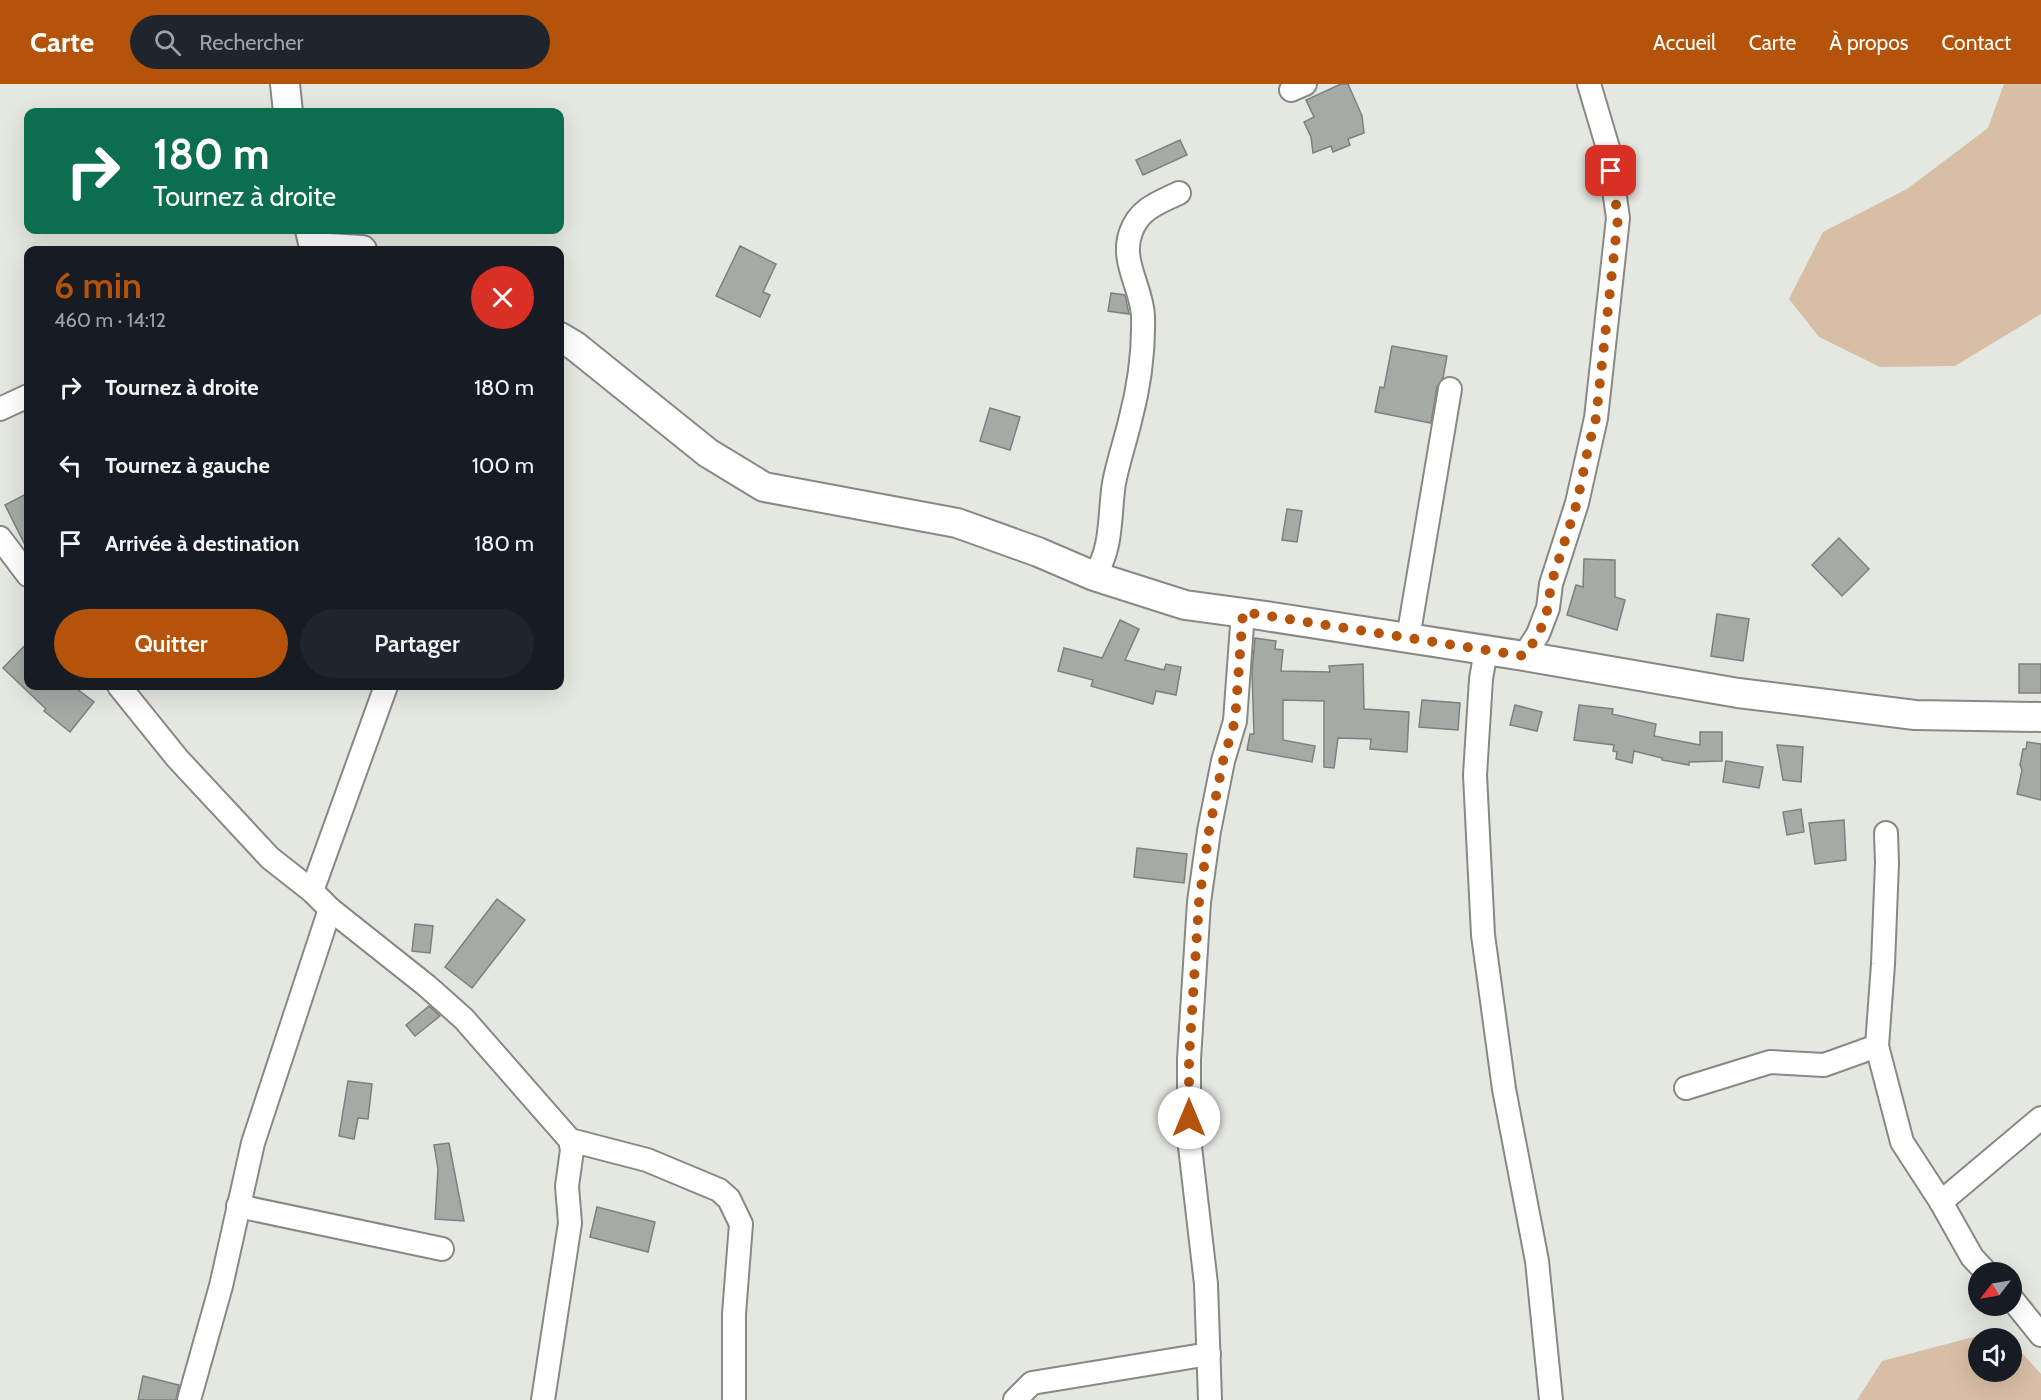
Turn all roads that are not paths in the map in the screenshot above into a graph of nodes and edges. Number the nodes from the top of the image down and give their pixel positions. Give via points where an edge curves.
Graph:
1 (285, 84) edge
2 (1589, 84) edge
3 (288, 108) edge
4 (1179, 193) dead end
5 (310, 242) edge
6 (336, 246) edge
7 (564, 339) edge
8 (1449, 389) dead end
9 (24, 398) edge
10 (0, 409) edge
11 (0, 538) edge
12 (24, 570) edge
13 (1094, 576) junction
14 (1243, 612) junction
15 (1408, 638) junction
16 (1486, 650) junction
17 (1524, 656) junction
18 (122, 690) edge
19 (385, 690) edge
20 (2041, 717) edge
21 (1886, 833) dead end
22 (312, 891) junction
23 (330, 909) junction
24 (1877, 1046) junction
25 (1686, 1088) dead end
26 (2041, 1118) edge
27 (570, 1140) junction
28 (1941, 1202) junction
29 (238, 1206) junction
30 (442, 1249) dead end
31 (1977, 1262) edge
32 (2022, 1311) edge
33 (2041, 1335) edge
34 (1209, 1354) junction
35 (189, 1400) edge
36 (543, 1400) edge
37 (734, 1400) edge
38 (1015, 1400) edge
39 (1209, 1400) edge
40 (1551, 1400) edge

1 - 3 main road
2 - 17 street via 1608,148 1618,218 1596,418 1548,608 1539,634
4 - 13 street via 1144,210 1129,235 1132,272 1143,303 1143,343 1131,417 1114,482 1109,537 1102,565
5 - 6 main road
7 - 13 main road via 708,453 764,487 957,523
8 - 15 street
9 - 10 street
11 - 12 street
13 - 14 main road via 1185,605
14 - 15 main road
14 - 34 street via 1235,721 1209,831 1199,902 1189,1059 1189,1138 1206,1284
15 - 16 main road
16 - 17 main road
16 - 40 street via 1475,775 1483,935 1503,1089 1537,1261
17 - 20 main road via 1738,693 1915,715
18 - 22 street via 177,758 270,858
19 - 22 street
21 - 24 street via 1886,908
22 - 23 street
23 - 27 street via 464,1019
23 - 29 street via 253,1143
24 - 25 street via 1824,1065 1770,1062
24 - 28 street via 1902,1142
26 - 28 street
27 - 36 street via 570,1222
27 - 37 street via 647,1160 719,1190 729,1199 741,1224 734,1314
28 - 31 street
29 - 30 street
29 - 35 street via 221,1286
32 - 33 street
34 - 38 street via 1032,1383
34 - 39 street

